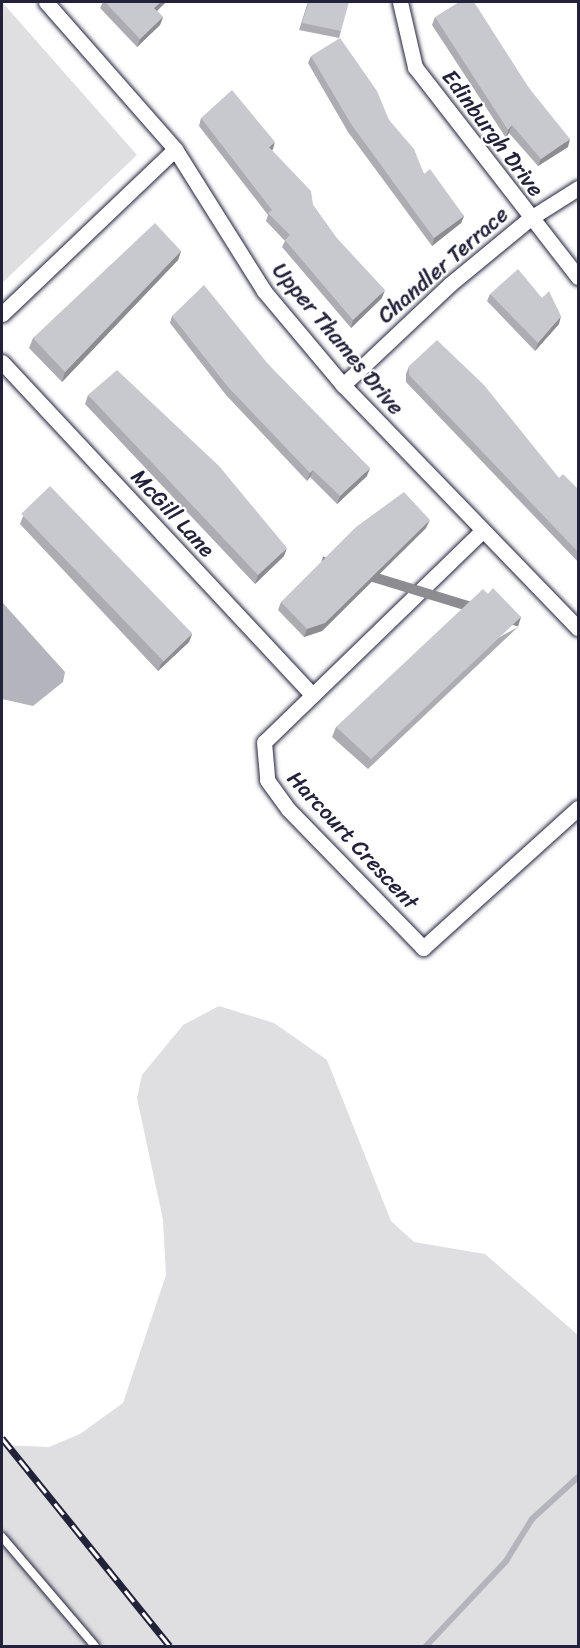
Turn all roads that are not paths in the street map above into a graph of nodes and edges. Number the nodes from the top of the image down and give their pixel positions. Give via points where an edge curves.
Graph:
1 (48, 2) edge
2 (400, 2) edge
3 (175, 149) junction
4 (579, 188) edge
5 (530, 219) junction
6 (579, 277) edge
7 (2, 314) edge
8 (2, 362) edge
9 (343, 385) junction
10 (482, 531) junction
11 (579, 628) edge
12 (312, 694) junction
13 (579, 808) edge
14 (2, 1537) edge
15 (95, 1647) edge

1 - 3 street, Upper Thames Drive
2 - 5 street, Edinburgh Drive via 415,67
3 - 7 street
3 - 9 street, Upper Thames Drive via 264,291
4 - 5 street, Chandler Terrace
5 - 6 street, Edinburgh Drive
5 - 9 street, Chandler Terrace
8 - 12 street, McGill Lane
9 - 10 street, Upper Thames Drive
10 - 11 street, Upper Thames Drive
10 - 12 street, Harcourt Crescent
12 - 13 street, Harcourt Crescent via 264,742 267,780 288,809 423,948
14 - 15 lane

